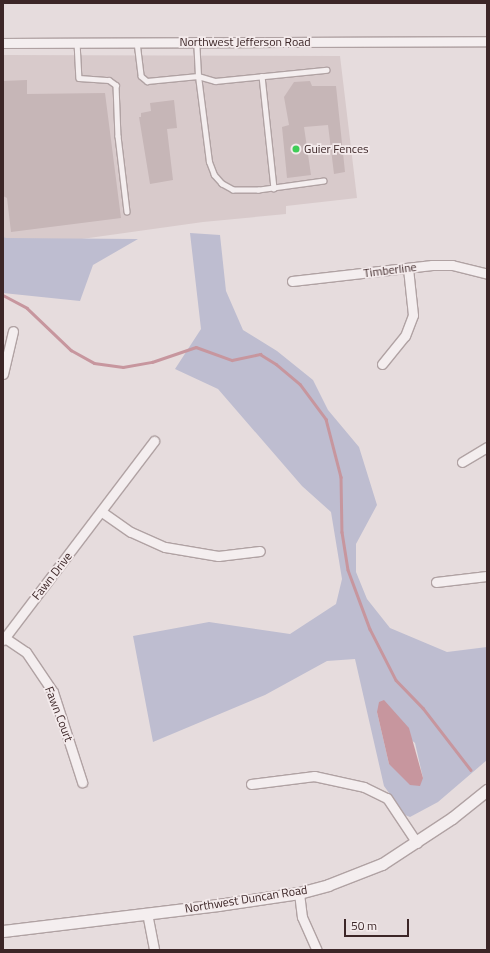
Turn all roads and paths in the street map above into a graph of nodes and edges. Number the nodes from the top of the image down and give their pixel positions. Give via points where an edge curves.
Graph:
1 (487, 41) edge
2 (77, 42) junction
3 (137, 42) junction
4 (196, 42) junction
5 (3, 43) edge
6 (326, 70) dead end
7 (198, 76) junction
8 (262, 76) junction
9 (324, 181) dead end
10 (274, 188) junction
11 (127, 211) dead end
12 (408, 268) junction
13 (487, 274) edge
14 (292, 281) dead end
15 (13, 331) dead end
16 (382, 364) dead end
17 (3, 374) edge
18 (154, 440) dead end
19 (487, 447) edge
20 (462, 462) dead end
21 (102, 512) junction
22 (260, 551) dead end
23 (487, 576) edge
24 (436, 582) dead end
25 (4, 639) edge
26 (82, 782) dead end
27 (251, 784) dead end
28 (487, 790) edge
29 (417, 842) junction
30 (299, 893) junction
31 (147, 913) junction
32 (3, 930) edge
33 (154, 950) edge
34 (318, 950) edge

1 - 4 street, Northwest Jefferson Road
2 - 3 street, Northwest Jefferson Road
2 - 5 street, Northwest Jefferson Road
2 - 11 lane via 79,78 110,80 116,86 118,136
3 - 4 street, Northwest Jefferson Road
3 - 7 lane via 143,80
4 - 7 lane
6 - 8 lane
7 - 8 lane via 215,82
7 - 10 lane via 209,162 214,175 233,190
8 - 10 lane
9 - 10 lane
12 - 13 street, Timberline via 452,265
12 - 14 street, Timberline
12 - 16 street via 413,315 405,336
15 - 17 street
18 - 21 street, Fawn Drive
19 - 20 street
21 - 22 street via 131,532 165,547 218,556
21 - 25 street, Fawn Drive
23 - 24 street
25 - 26 street, Fawn Court via 26,652 53,692
27 - 29 street via 314,776 364,787 387,798
28 - 29 street, Northwest Duncan Road
29 - 30 street, Northwest Duncan Road via 382,864
30 - 31 street, Northwest Duncan Road
30 - 34 street via 302,917
31 - 32 street, Northwest Duncan Road
31 - 33 street

